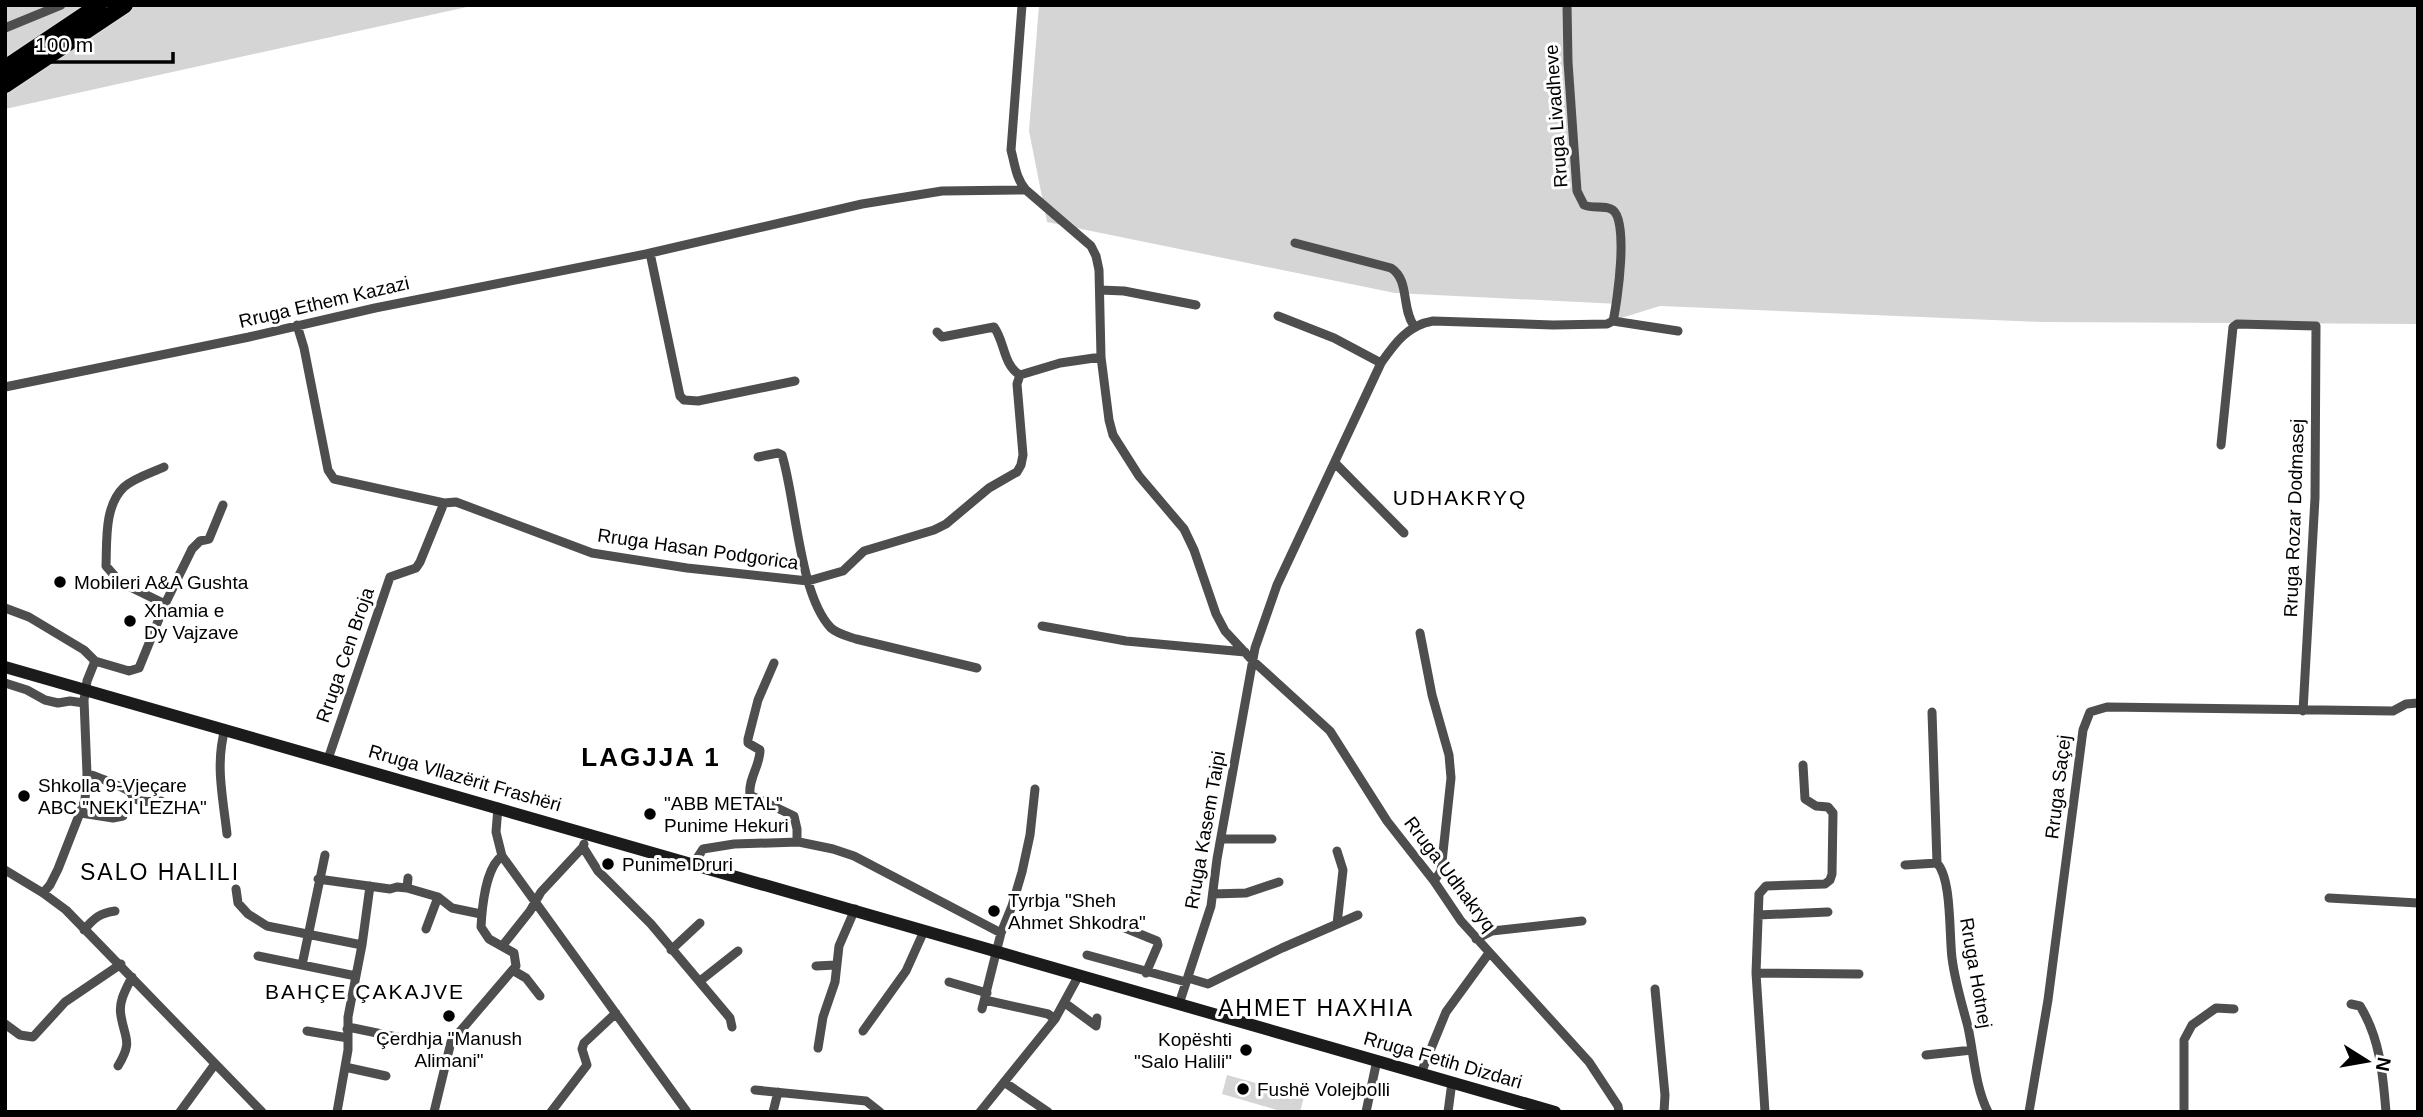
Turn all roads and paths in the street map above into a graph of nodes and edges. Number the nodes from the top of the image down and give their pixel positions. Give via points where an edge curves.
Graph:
1 (61, 5) edge
2 (99, 5) edge
3 (125, 5) edge
4 (1022, 5) edge
5 (1567, 5) edge
6 (5, 29) edge
7 (5, 68) edge
8 (5, 85) edge
9 (1026, 190) junction
10 (1295, 243) dead end
11 (650, 253) junction
12 (1100, 290) junction
13 (1196, 304) dead end
14 (1278, 316) dead end
15 (1613, 321) junction
16 (297, 326) junction
17 (1414, 326) junction
18 (1678, 331) dead end
19 (937, 332) dead end
20 (1101, 357) junction
21 (1381, 363) junction
22 (1020, 375) junction
23 (795, 381) dead end
24 (5, 387) edge
25 (2221, 445) dead end
26 (758, 457) dead end
27 (1335, 463) junction
28 (164, 467) dead end
29 (444, 503) junction
30 (223, 505) dead end
31 (1404, 533) dead end
32 (808, 581) junction
33 (164, 604) junction
34 (5, 608) edge
35 (1042, 626) dead end
36 (1420, 633) dead end
37 (1249, 656) junction
38 (95, 661) junction
39 (774, 663) dead end
40 (5, 667) edge
41 (977, 668) dead end
42 (5, 683) edge
43 (85, 689) junction
44 (84, 703) junction
45 (2418, 703) edge
46 (2303, 710) junction
47 (1932, 712) dead end
48 (225, 729) junction
49 (328, 759) junction
50 (1803, 765) dead end
51 (87, 774) junction
52 (1035, 789) dead end
53 (161, 801) dead end
54 (498, 807) junction
55 (81, 813) junction
56 (123, 816) dead end
57 (587, 833) junction
58 (227, 834) dead end
59 (1221, 839) junction
60 (1272, 839) dead end
61 (797, 842) junction
62 (583, 848) junction
63 (1337, 851) dead end
64 (325, 855) dead end
65 (502, 856) junction
66 (694, 863) junction
67 (1937, 863) junction
68 (1905, 865) dead end
69 (5, 870) edge
70 (318, 880) junction
71 (1434, 881) junction
72 (1279, 882) dead end
73 (370, 886) junction
74 (236, 889) dead end
75 (43, 892) junction
76 (1213, 894) junction
77 (438, 897) junction
78 (2329, 898) dead end
79 (535, 901) junction
80 (2418, 903) edge
81 (855, 909) junction
82 (115, 911) dead end
83 (1828, 912) dead end
84 (481, 914) junction
85 (1358, 915) dead end
86 (1758, 915) junction
87 (1582, 921) dead end
88 (701, 923) dead end
89 (1337, 924) junction
90 (1125, 928) dead end
91 (426, 929) dead end
92 (84, 930) junction
93 (924, 931) junction
94 (1001, 933) junction
95 (306, 936) junction
96 (1476, 939) junction
97 (362, 945) junction
98 (503, 945) junction
99 (671, 950) junction
100 (738, 951) dead end
101 (998, 952) junction
102 (1489, 953) junction
103 (1087, 955) dead end
104 (258, 956) dead end
105 (121, 964) junction
106 (302, 965) junction
107 (836, 965) junction
108 (816, 966) dead end
109 (513, 971) junction
110 (1756, 972) junction
111 (1146, 973) junction
112 (1859, 974) dead end
113 (1079, 975) junction
114 (356, 976) junction
115 (132, 977) junction
116 (1187, 980) junction
117 (700, 981) junction
118 (949, 982) dead end
119 (1655, 989) dead end
120 (540, 996) dead end
121 (985, 1001) junction
122 (1065, 1003) junction
123 (1179, 1004) junction
124 (2351, 1004) dead end
125 (2234, 1009) dead end
126 (616, 1013) junction
127 (1097, 1018) dead end
128 (1055, 1019) junction
129 (5, 1024) edge
130 (732, 1027) dead end
131 (307, 1031) dead end
132 (863, 1031) dead end
133 (348, 1034) junction
134 (401, 1038) dead end
135 (818, 1048) dead end
136 (1972, 1050) junction
137 (1926, 1055) dead end
138 (1377, 1060) junction
139 (215, 1064) junction
140 (118, 1066) dead end
141 (345, 1067) junction
142 (1421, 1073) junction
143 (386, 1076) dead end
144 (1004, 1082) junction
145 (1452, 1082) junction
146 (755, 1090) dead end
147 (778, 1092) junction
148 (180, 1112) edge
149 (262, 1112) edge
150 (337, 1112) edge
151 (435, 1112) edge
152 (551, 1112) edge
153 (687, 1112) edge
154 (773, 1112) edge
155 (880, 1112) edge
156 (980, 1112) edge
157 (1048, 1112) edge
158 (1366, 1112) edge
159 (1448, 1112) edge
160 (1555, 1112) edge
161 (1619, 1112) edge
162 (1664, 1112) edge
163 (1765, 1112) edge
164 (1988, 1112) edge
165 (2029, 1112) edge
166 (2183, 1112) edge
167 (2386, 1112) edge

1 - 6 street
2 - 7 highway
3 - 8 highway
4 - 9 street via 1012,150
5 - 15 street, Rruga Livadheve via 1577,191 1584,205 1612,209 1620,223
9 - 11 street, Rruga Ethem Kazazi via 943,191 862,204
9 - 12 street, Rruga Udhakryq via 1091,246
10 - 17 street via 1399,273
11 - 16 street, Rruga Ethem Kazazi
11 - 23 street via 684,400
12 - 13 street
12 - 20 street, Rruga Udhakryq
14 - 21 street
15 - 17 street via 1553,325 1433,321
15 - 18 street
16 - 24 street, Rruga Ethem Kazazi
16 - 29 street, Rruga Hasan Podgorica via 330,474 339,481
17 - 21 street
19 - 22 street via 942,337 994,327 1009,365
20 - 22 street
20 - 37 street, Rruga Udhakryq via 1113,435 1139,476 1184,528 1216,614
21 - 27 street
22 - 32 street, Rruga Hasan Podgorica via 1023,455 1017,472 989,488 946,524 863,551 844,571
25 - 46 street, Rruga Rozar Dodmasej via 2233,327 2316,326 2315,498
26 - 32 street, Rruga Hasan Podgorica via 782,455
27 - 31 street
27 - 37 street
28 - 33 street via 126,485 117,495 107,532 106,566 120,582
29 - 32 street, Rruga Hasan Podgorica via 456,502 592,553
29 - 49 street, Rruga Cen Broja via 421,562 390,577
30 - 33 street via 209,539 192,549
32 - 41 street via 824,616 842,635
33 - 38 street via 139,668 134,671
34 - 38 street via 29,617 85,650
35 - 37 street
36 - 71 street via 1451,778 1441,871
37 - 59 street, Rruga Kasem Taipi
37 - 71 street, Rruga Udhakryq via 1330,732 1387,821
38 - 43 street
39 - 61 street via 748,739 760,750 749,789 750,795 794,816
40 - 43 main road, Rruga Vllazërit Frashëri
42 - 44 street via 44,700
43 - 44 street
43 - 48 main road, Rruga Vllazërit Frashëri
44 - 51 street
45 - 46 street, Rruga Saçej via 2393,711
46 - 165 street, Rruga Saçej via 2107,707 2090,712 2083,730
47 - 67 street, Rruga Hotnej
48 - 49 main road, Rruga Vllazërit Frashëri
48 - 58 street via 219,766
49 - 54 main road, Rruga Vllazërit Frashëri
50 - 86 street via 1805,799 1833,813 1832,874 1825,884 1766,886
51 - 53 street via 128,790 134,799
51 - 55 street
52 - 94 street via 1022,872
54 - 57 main road, Rruga Vllazërit Frashëri
54 - 65 street via 496,832
55 - 56 street
55 - 75 street via 58,869
57 - 62 street
57 - 66 main road, Rruga Vllazërit Frashëri
59 - 60 street
59 - 76 street, Rruga Kasem Taipi
61 - 66 street via 703,849
61 - 94 street via 855,856
62 - 79 street
62 - 99 street via 598,871
63 - 89 street via 1343,870
64 - 70 street
65 - 79 street
65 - 84 street via 491,871
66 - 81 main road, Rruga Vllazërit Frashëri
67 - 68 street
67 - 136 street, Rruga Hotnej via 1946,888 1952,959
69 - 75 street
70 - 73 street
70 - 95 street
71 - 96 street, Rruga Udhakryq
72 - 76 street via 1246,893
73 - 77 street via 390,889 408,883
73 - 97 street
74 - 95 street via 237,903 248,914 267,926
75 - 92 street
76 - 116 street, Rruga Kasem Taipi
77 - 84 street via 452,908
77 - 91 street
78 - 80 street
79 - 98 street
79 - 126 street
81 - 93 main road, Rruga Vllazërit Frashëri
81 - 107 street
82 - 92 street via 104,912
83 - 86 street
84 - 98 street via 484,933
85 - 89 street
86 - 110 street
87 - 96 street via 1492,931
88 - 99 street
89 - 116 street via 1208,984
90 - 111 street via 1157,941
92 - 105 street
93 - 101 main road, Rruga Vllazërit Frashëri
93 - 132 street via 906,971
94 - 101 street
95 - 97 street
95 - 106 street
96 - 102 street, Rruga Udhakryq
97 - 114 street
98 - 109 street via 514,953
99 - 117 street
100 - 117 street
101 - 113 main road, Rruga Fetih Dizdari
101 - 121 street
102 - 142 street via 1446,1012
102 - 161 street, Rruga Udhakryq via 1595,1069
103 - 111 street
104 - 106 street
105 - 115 street
105 - 129 street via 65,1002 33,1037 20,1035
106 - 114 street
107 - 108 street
107 - 135 street
109 - 120 street via 526,978
109 - 151 street via 452,1042
110 - 112 street
110 - 163 street
111 - 116 street
113 - 122 street
113 - 123 main road, Rruga Fetih Dizdari
114 - 133 street
115 - 139 street
115 - 140 street via 121,1007 128,1040
116 - 123 street, Rruga Kasem Taipi
117 - 130 street
118 - 121 street
119 - 162 street
121 - 128 street
122 - 127 street via 1096,1026
122 - 128 street
123 - 138 main road, Rruga Fetih Dizdari
124 - 167 street via 2358,1004 2364,1012 2377,1046
125 - 166 street via 2216,1008 2188,1030
126 - 152 street via 584,1043 587,1065
126 - 153 street
128 - 144 street
131 - 133 street
133 - 134 street via 353,1028
133 - 141 street
136 - 137 street, Rruga Hotnej
136 - 164 street, Rruga Hotnej
138 - 142 main road, Rruga Fetih Dizdari
138 - 158 street
139 - 148 street
139 - 149 street
141 - 143 street
141 - 150 street
142 - 145 main road, Rruga Fetih Dizdari
144 - 156 street
144 - 157 street
145 - 159 street
145 - 160 main road, Rruga Fetih Dizdari
146 - 147 street
147 - 154 street
147 - 155 street via 866,1101

